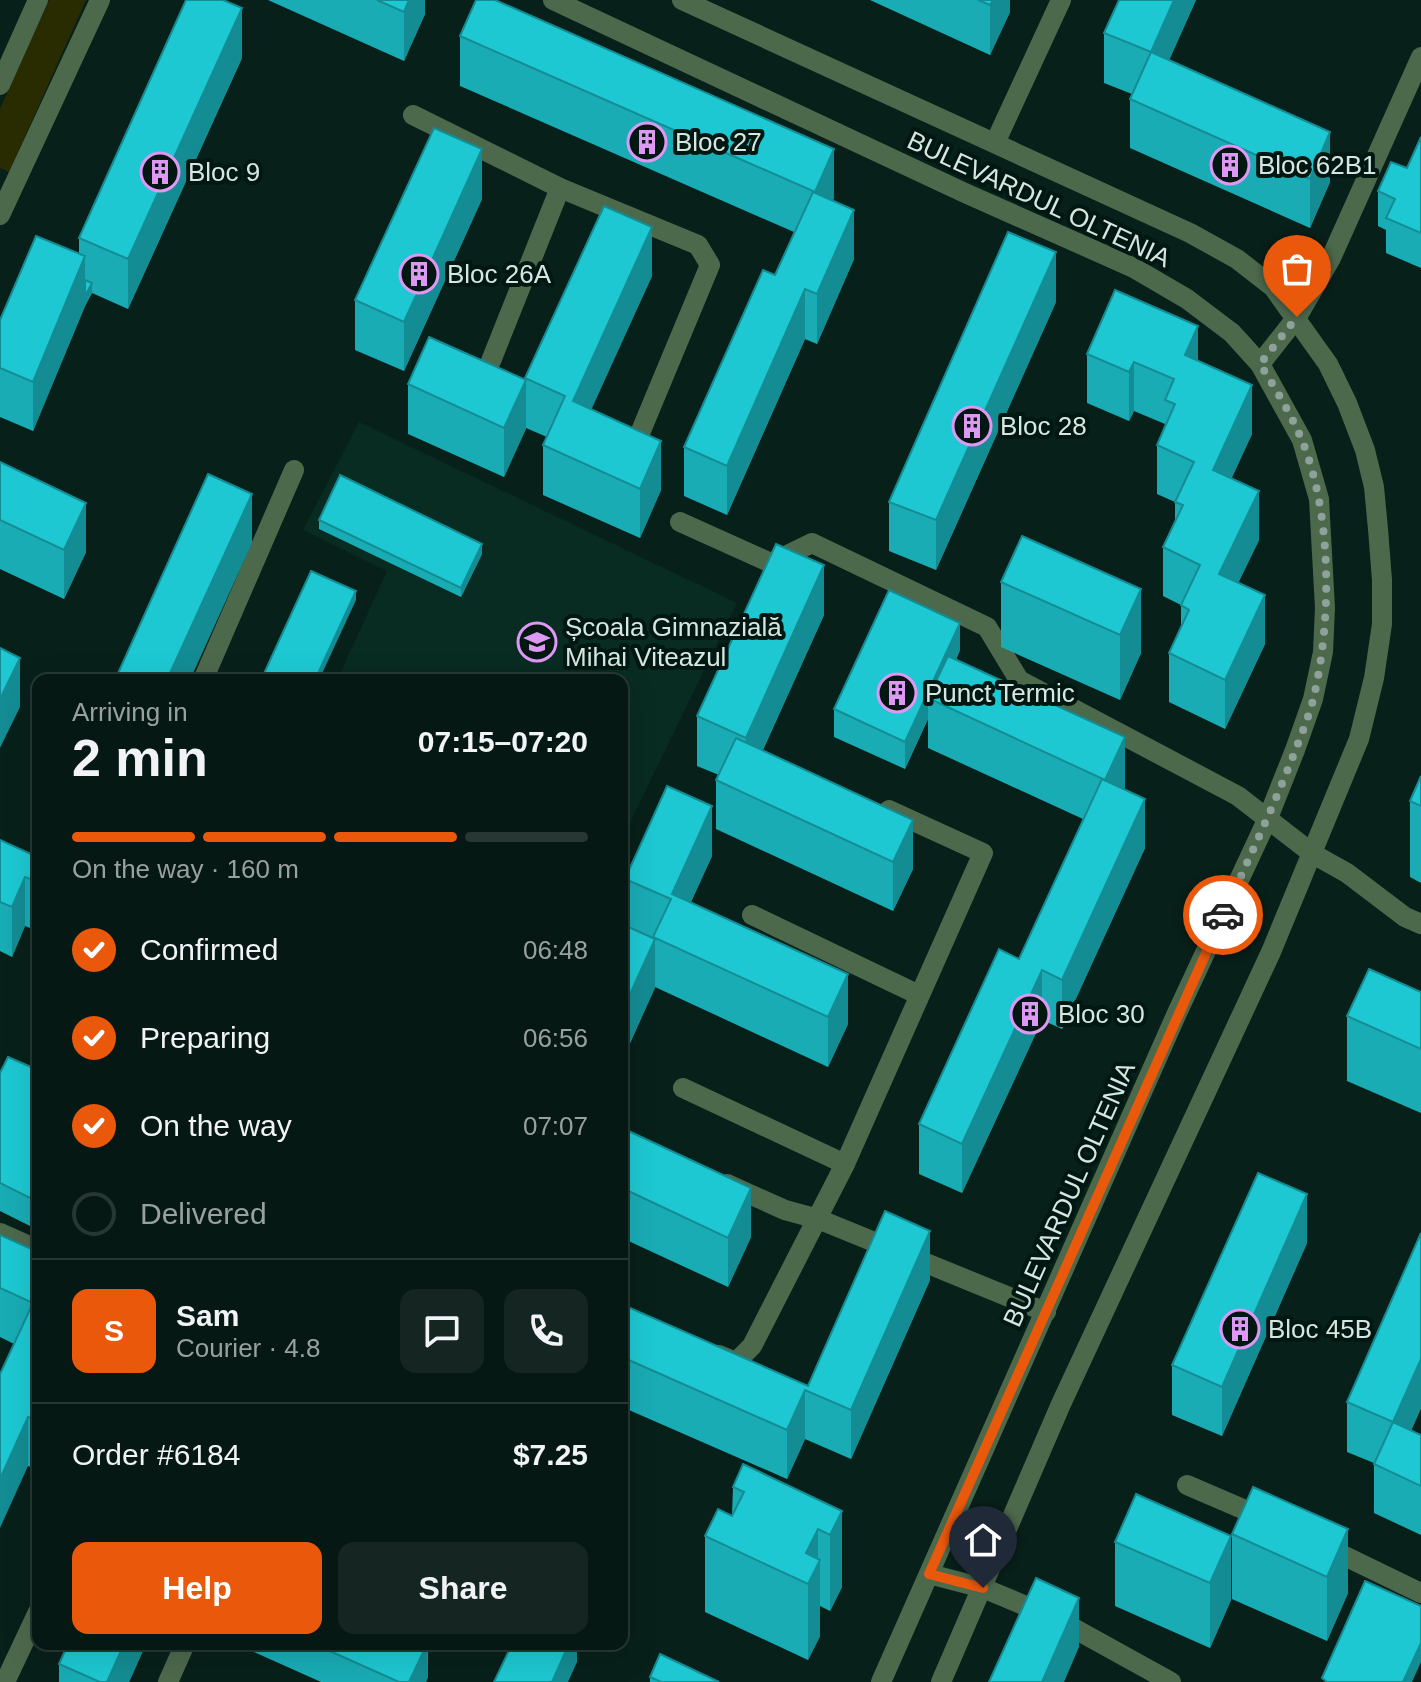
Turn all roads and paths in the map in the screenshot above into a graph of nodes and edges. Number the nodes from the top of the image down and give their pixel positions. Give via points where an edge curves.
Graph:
1 (38, 0) edge
2 (100, 0) edge
3 (553, 0) edge
4 (682, 0) edge
5 (1061, 0) edge
6 (1421, 57) edge
7 (0, 85) edge
8 (413, 115) dead end
9 (995, 143) junction
10 (560, 188) junction
11 (0, 215) edge
12 (1297, 317) junction
13 (491, 361) edge
14 (1260, 364) junction
15 (633, 450) edge
16 (294, 470) dead end
17 (680, 522) dead end
18 (206, 674) edge
19 (868, 800) edge
20 (1268, 818) junction
21 (1313, 854) junction
22 (752, 915) dead end
23 (1421, 924) edge
24 (919, 995) junction
25 (683, 1088) dead end
26 (845, 1164) junction
27 (716, 1179) edge
28 (818, 1219) junction
29 (0, 1233) edge
30 (32, 1247) edge
31 (1046, 1312) junction
32 (695, 1346) edge
33 (1187, 1485) dead end
34 (1281, 1526) edge
35 (1309, 1539) edge
36 (929, 1574) junction
37 (983, 1588) junction
38 (1421, 1593) edge
39 (32, 1625) edge
40 (182, 1650) edge
41 (1163, 1680) edge
42 (5, 1682) edge
43 (168, 1682) edge
44 (881, 1682) edge
45 (941, 1682) edge

1 - 7 street
2 - 11 street
3 - 14 street, BULEVARDUL OLTENIA via 1134,268 1232,333
4 - 9 street, BULEVARDUL OLTENIA
5 - 9 street
6 - 12 street via 1331,258
8 - 10 street
9 - 12 street, BULEVARDUL OLTENIA via 1237,259 1273,287
10 - 13 street
10 - 15 street via 698,245 710,265
12 - 14 street
12 - 21 street, BULEVARDUL OLTENIA via 1328,364 1365,450 1374,487 1382,580 1382,624 1359,739
14 - 20 street, BULEVARDUL OLTENIA via 1302,440 1319,499 1325,608 1313,699
16 - 18 street
17 - 20 street via 771,563 812,543 987,627 1019,680 1238,796
19 - 24 street via 983,853
20 - 21 street
20 - 31 street, BULEVARDUL OLTENIA
21 - 23 street
21 - 37 street, BULEVARDUL OLTENIA via 1061,1404
22 - 24 street
24 - 26 street
25 - 26 street
26 - 28 street
27 - 28 street
28 - 31 street
28 - 32 street via 752,1346 736,1362
29 - 30 street
31 - 36 street, BULEVARDUL OLTENIA
33 - 34 street
35 - 38 street
36 - 37 street
36 - 44 street, BULEVARDUL OLTENIA
37 - 41 street via 1057,1619
37 - 45 street, BULEVARDUL OLTENIA
39 - 42 street
40 - 43 street

